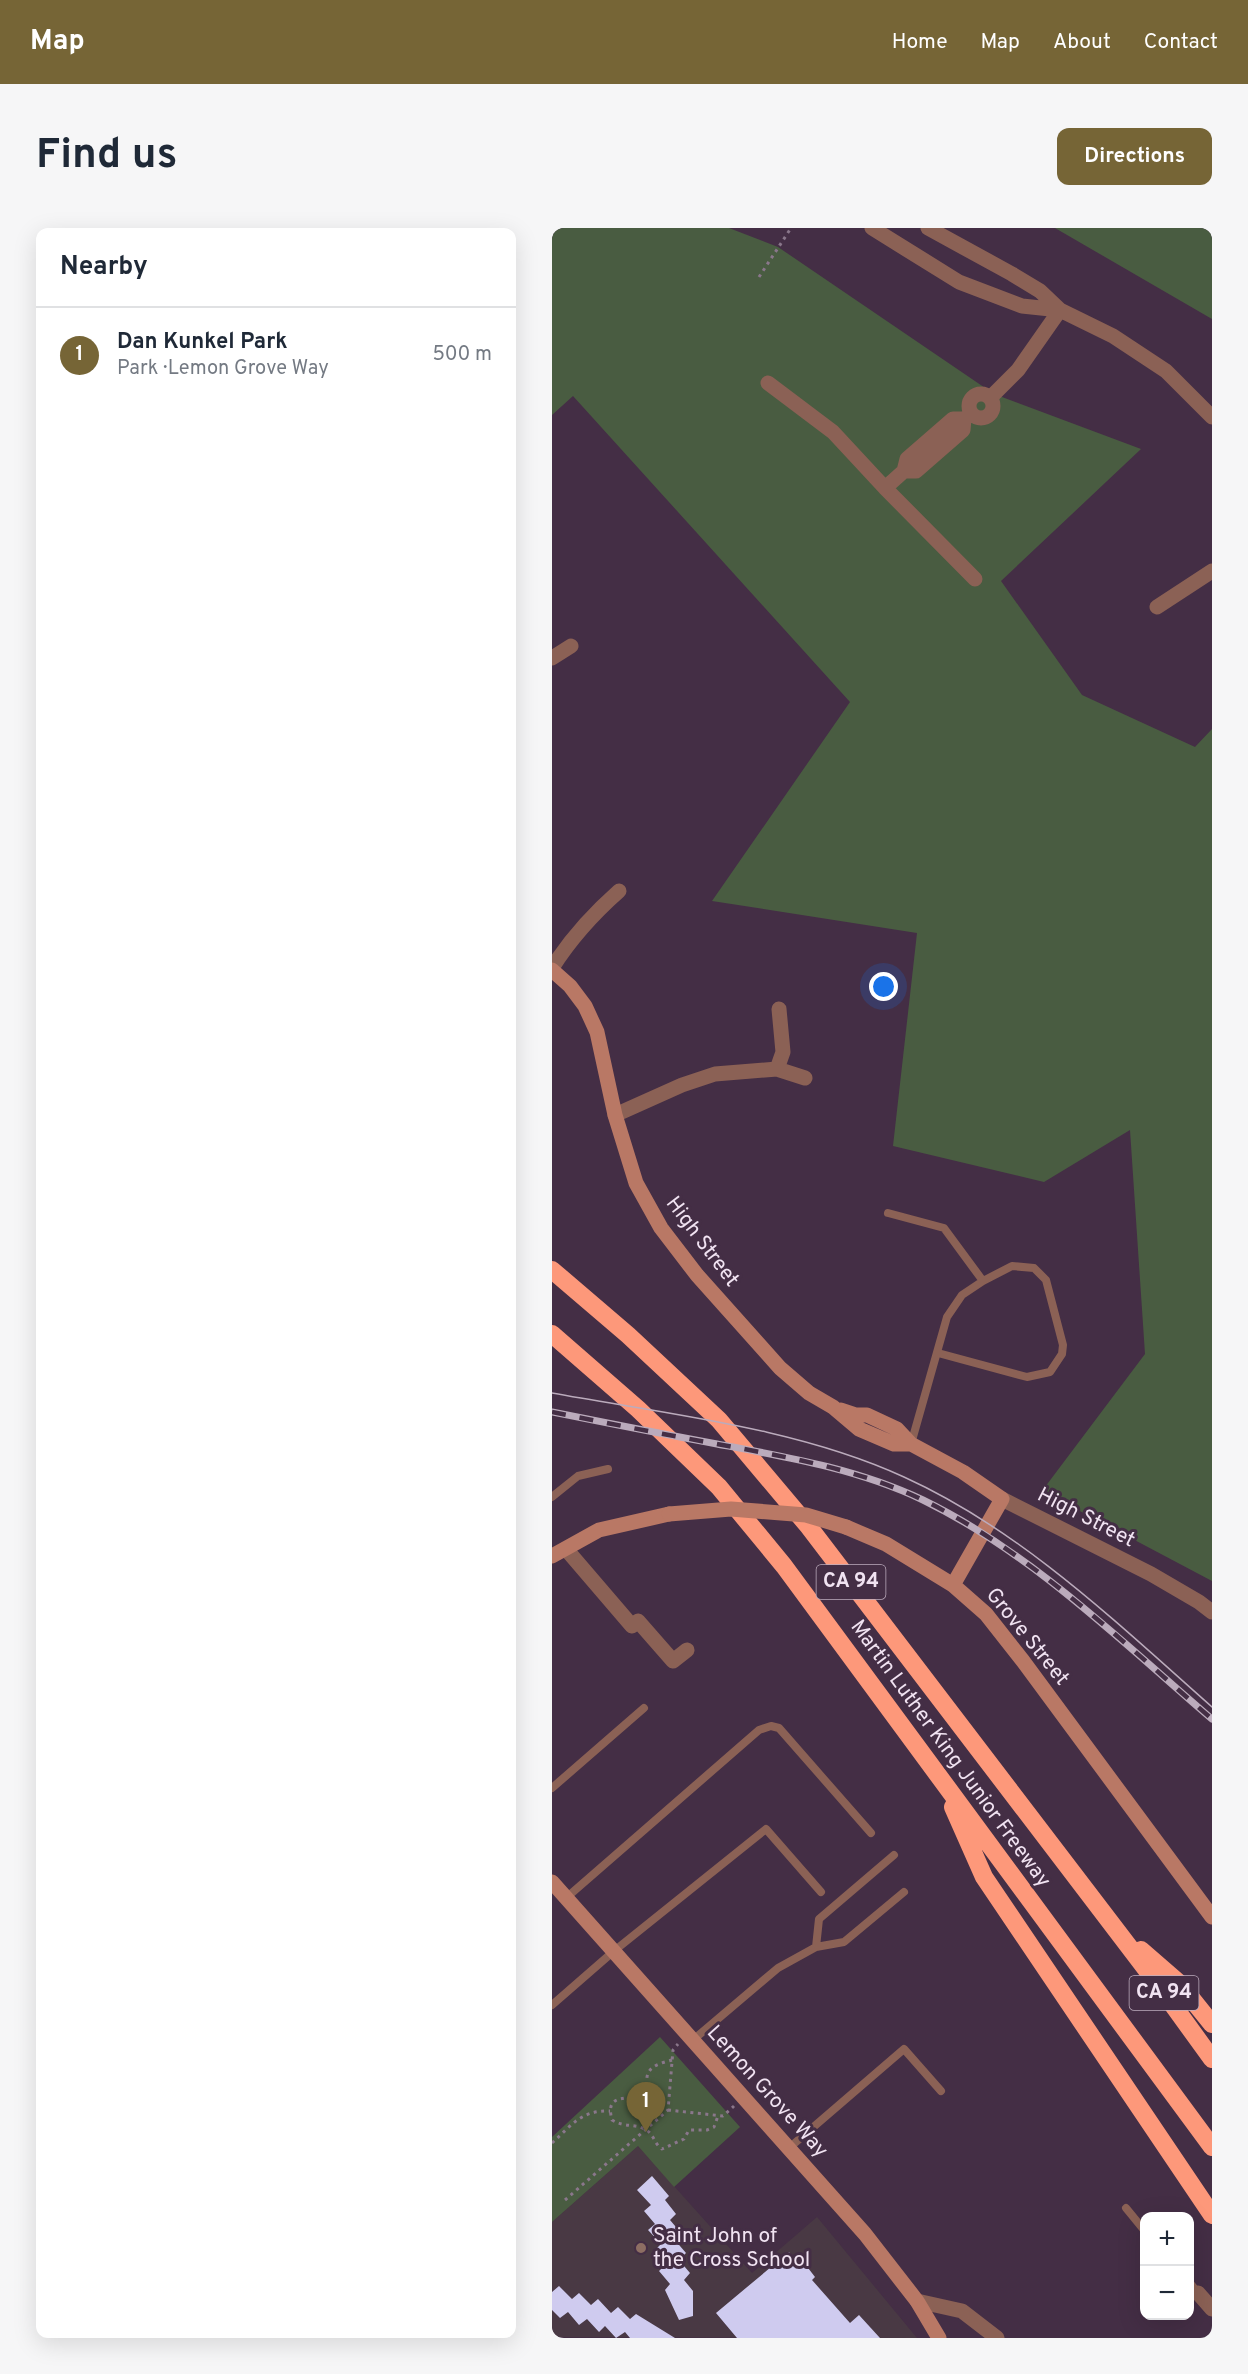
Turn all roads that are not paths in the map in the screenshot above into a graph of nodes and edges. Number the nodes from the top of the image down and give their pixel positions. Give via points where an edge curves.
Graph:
1 (872, 228) edge
2 (928, 228) edge
3 (1060, 310) junction
4 (768, 383) dead end
5 (1212, 417) edge
6 (885, 488) junction
7 (1212, 570) edge
8 (975, 579) dead end
9 (1157, 607) dead end
10 (571, 646) dead end
11 (552, 658) edge
12 (619, 891) dead end
13 (552, 969) edge
14 (779, 1009) dead end
15 (777, 1069) junction
16 (805, 1078) dead end
17 (615, 1115) junction
18 (888, 1213) dead end
19 (552, 1270) edge
20 (983, 1281) junction
21 (552, 1334) edge
22 (938, 1353) junction
23 (911, 1444) junction
24 (608, 1469) dead end
25 (552, 1497) edge
26 (1002, 1499) junction
27 (559, 1553) edge
28 (953, 1585) junction
29 (1212, 1611) edge
30 (687, 1650) dead end
31 (644, 1708) dead end
32 (936, 1770) junction
33 (552, 1788) edge
34 (871, 1833) dead end
35 (894, 1855) dead end
36 (552, 1882) edge
37 (821, 1892) dead end
38 (904, 1892) dead end
39 (566, 1898) junction
40 (1212, 1917) edge
41 (1114, 1927) junction
42 (816, 1947) junction
43 (614, 1951) junction
44 (552, 2005) edge
45 (1212, 2024) edge
46 (690, 2038) junction
47 (1212, 2059) edge
48 (941, 2091) dead end
49 (1212, 2147) edge
50 (789, 2148) junction
51 (1126, 2208) dead end
52 (1212, 2215) edge
53 (1140, 2225) edge
54 (1194, 2288) edge
55 (917, 2301) junction
56 (1212, 2309) edge
57 (939, 2338) edge
58 (998, 2338) edge

1 - 3 street via 959,282 1022,306
2 - 3 street via 1040,291
3 - 5 street via 1113,336 1166,371
3 - 6 street via 1018,370 990,398 994,408 990,415 983,419 953,419 906,459 903,471
4 - 6 street via 832,432
6 - 8 street
7 - 9 street
10 - 11 street
12 - 13 street via 569,941
13 - 17 main road, High Street via 585,1005 597,1032
14 - 15 street via 783,1052
15 - 16 street
15 - 17 street via 715,1074
17 - 23 main road, High Street via 636,1183 661,1228 697,1275 780,1368 859,1429 894,1444
18 - 20 lane via 944,1228
19 - 41 highway, Martin Luther King Junior Freeway / CA 94 via 719,1420 817,1536
20 - 22 lane via 962,1295 947,1317
20 - 22 lane via 1012,1266 1034,1268 1046,1280 1062,1354 1050,1372 1027,1377
21 - 32 highway, Martin Luther King Junior Freeway / CA 94 via 719,1487 784,1566
22 - 23 lane
23 - 26 main road, High Street
24 - 25 lane via 578,1476
26 - 28 main road
26 - 29 street, High Street via 1150,1574
27 - 28 main road, Grove Street, bridge via 599,1530 669,1514 730,1509 806,1515 886,1544
27 - 30 street via 632,1626 638,1621 673,1661
28 - 40 main road, Grove Street via 986,1614 1023,1661
31 - 33 lane
32 - 49 highway, Martin Luther King Junior Freeway / CA 94
32 - 52 highway via 984,1877
34 - 39 lane via 779,1728 771,1726 759,1730
35 - 42 lane via 819,1919
36 - 39 main road, Lemon Grove Way
37 - 43 lane via 766,1829
38 - 42 lane via 844,1942
39 - 43 main road, Lemon Grove Way
41 - 45 highway via 1179,1983
41 - 47 highway, Martin Luther King Junior Freeway / CA 94
42 - 46 lane via 778,1968
43 - 44 lane
43 - 46 main road, Lemon Grove Way
46 - 50 main road, Lemon Grove Way
48 - 50 lane via 904,2049
50 - 55 main road, Lemon Grove Way via 865,2234
51 - 53 lane
54 - 56 street
55 - 57 main road, Lemon Grove Way
55 - 58 street via 962,2311

